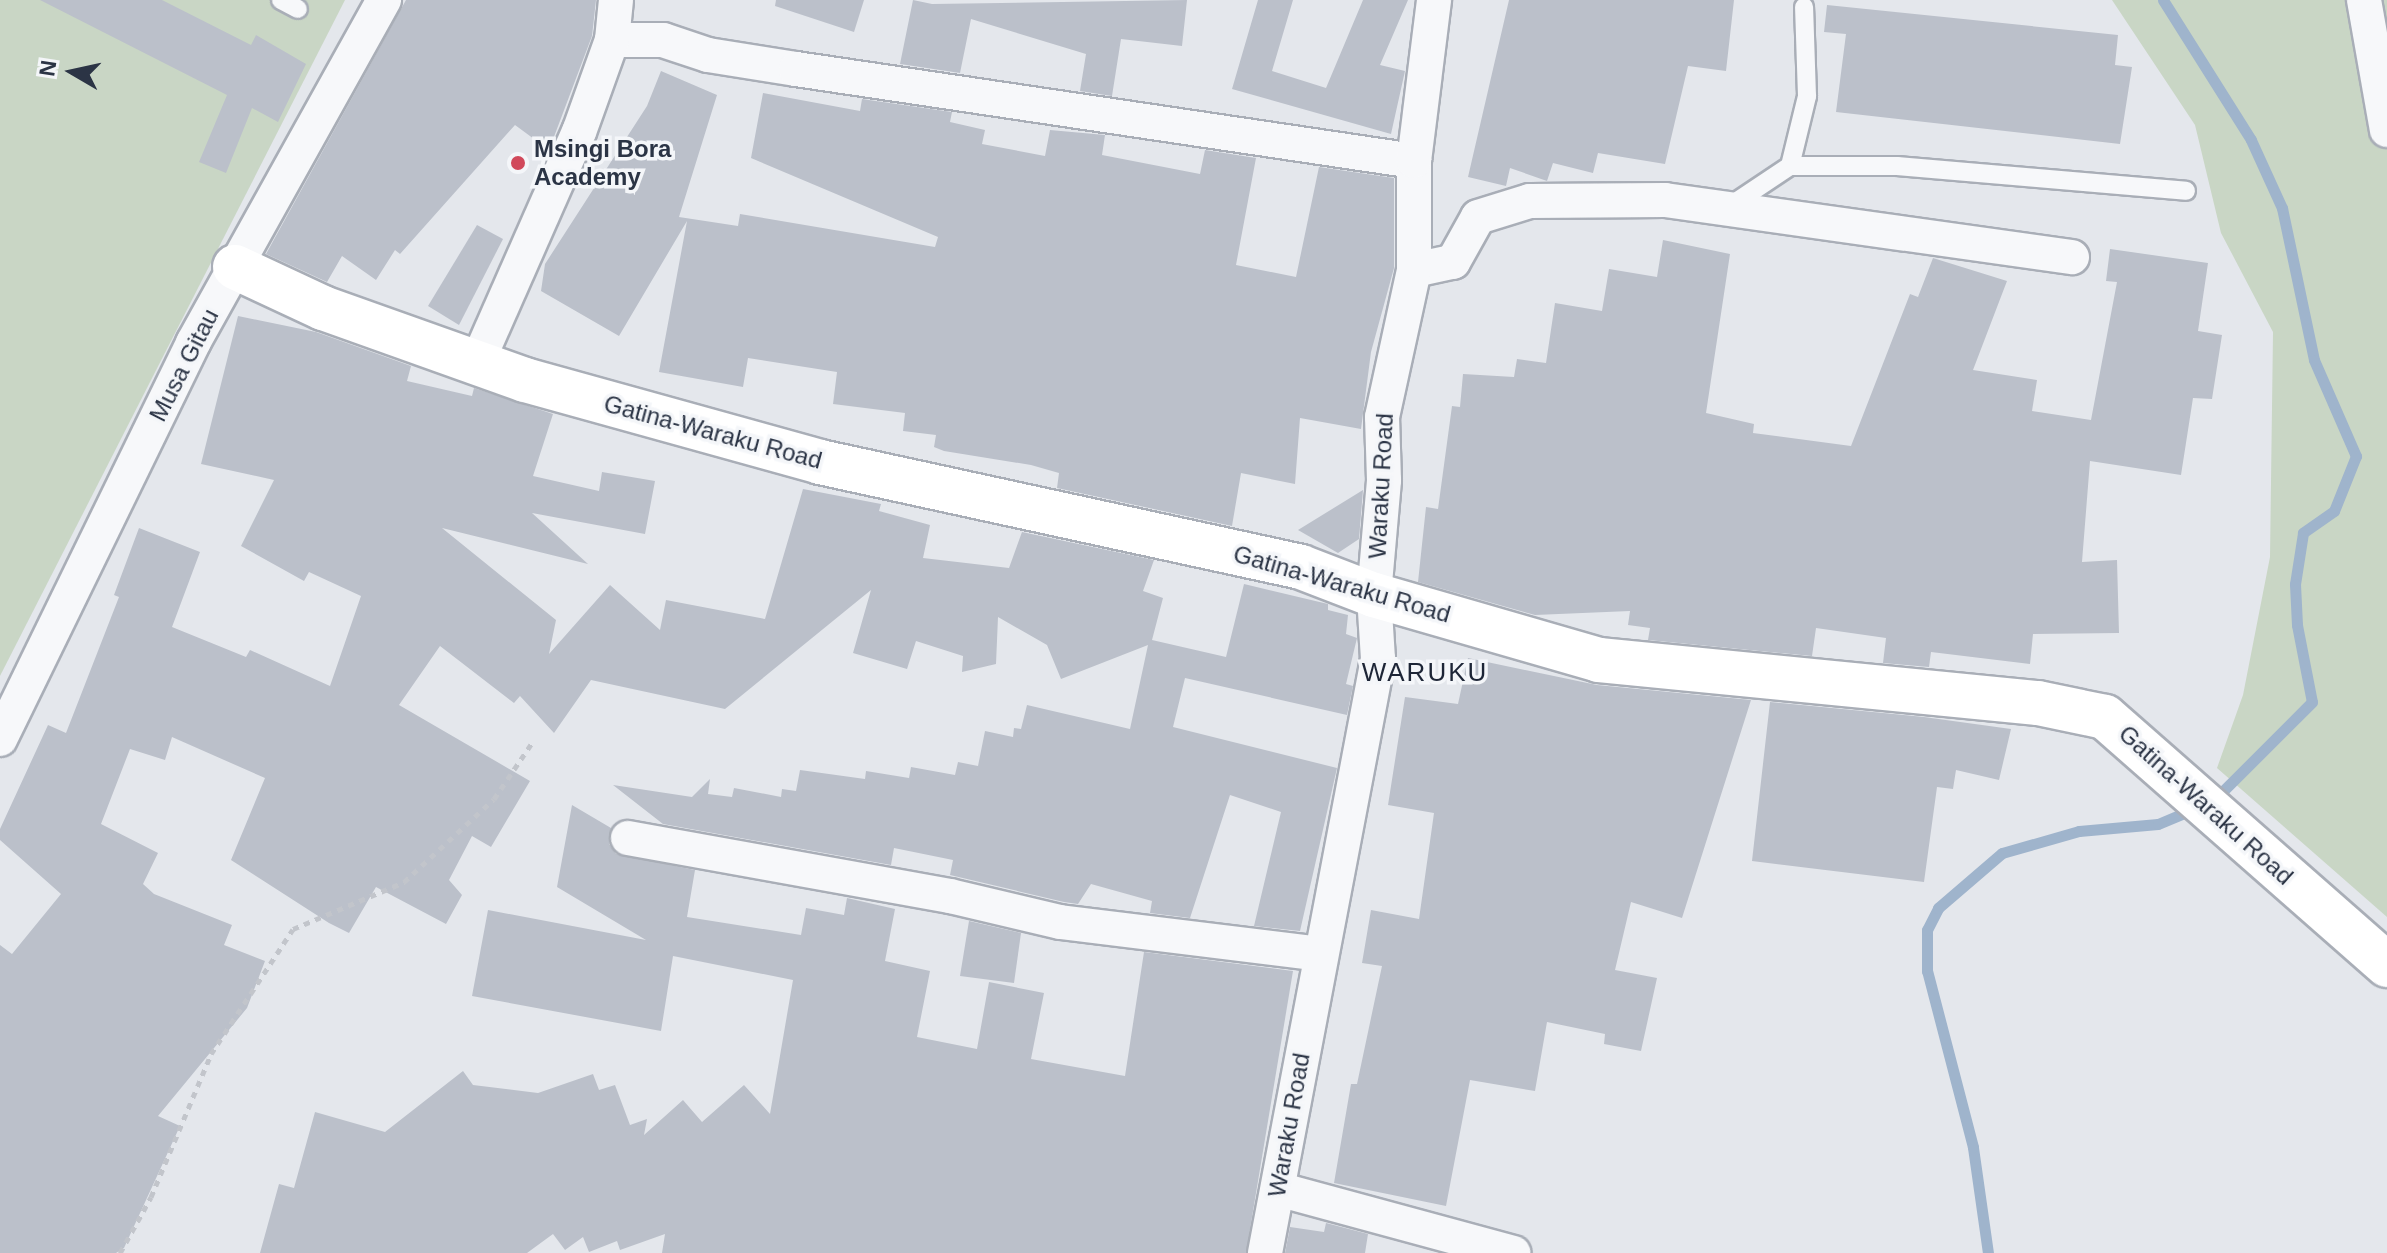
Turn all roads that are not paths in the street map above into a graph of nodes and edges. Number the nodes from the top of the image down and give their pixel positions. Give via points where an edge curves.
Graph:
1 (281, 0) edge
2 (384, 0) edge
3 (616, 0) edge
4 (1434, 0) edge
5 (2364, 0) edge
6 (1804, 7) dead end
7 (298, 9) dead end
8 (612, 40) junction
9 (2387, 130) edge
10 (1414, 161) junction
11 (1790, 166) junction
12 (2186, 191) dead end
13 (1729, 207) junction
14 (2072, 257) dead end
15 (235, 267) junction
16 (1414, 270) junction
17 (476, 365) junction
18 (1374, 595) junction
19 (0, 739) edge
20 (628, 838) dead end
21 (1320, 954) junction
22 (2387, 965) edge
23 (1278, 1189) junction
24 (1265, 1253) edge
25 (1513, 1253) edge

1 - 7 lane
2 - 15 street, Musa Gitau
3 - 8 street
4 - 10 street, Waraku Road
5 - 9 street
6 - 11 lane via 1807,96
8 - 10 street via 663,40 708,55
8 - 17 street via 579,132
10 - 16 street, Waraku Road
11 - 12 lane via 1897,166
11 - 13 lane
13 - 14 street
13 - 16 street via 1665,200 1530,201 1478,217 1453,262
15 - 17 street, Gatina-Waraku Road via 323,308
15 - 19 street, Musa Gitau
16 - 18 street, Waraku Road via 1382,417 1384,480
17 - 18 street, Gatina-Waraku Road via 820,462 1301,567
18 - 21 street, Waraku Road via 1378,659
18 - 22 street, Gatina-Waraku Road via 1599,660 2038,703 2105,717 2152,753
20 - 21 street via 950,896 1060,922
21 - 23 street, Waraku Road
23 - 24 street, Waraku Road
23 - 25 street

